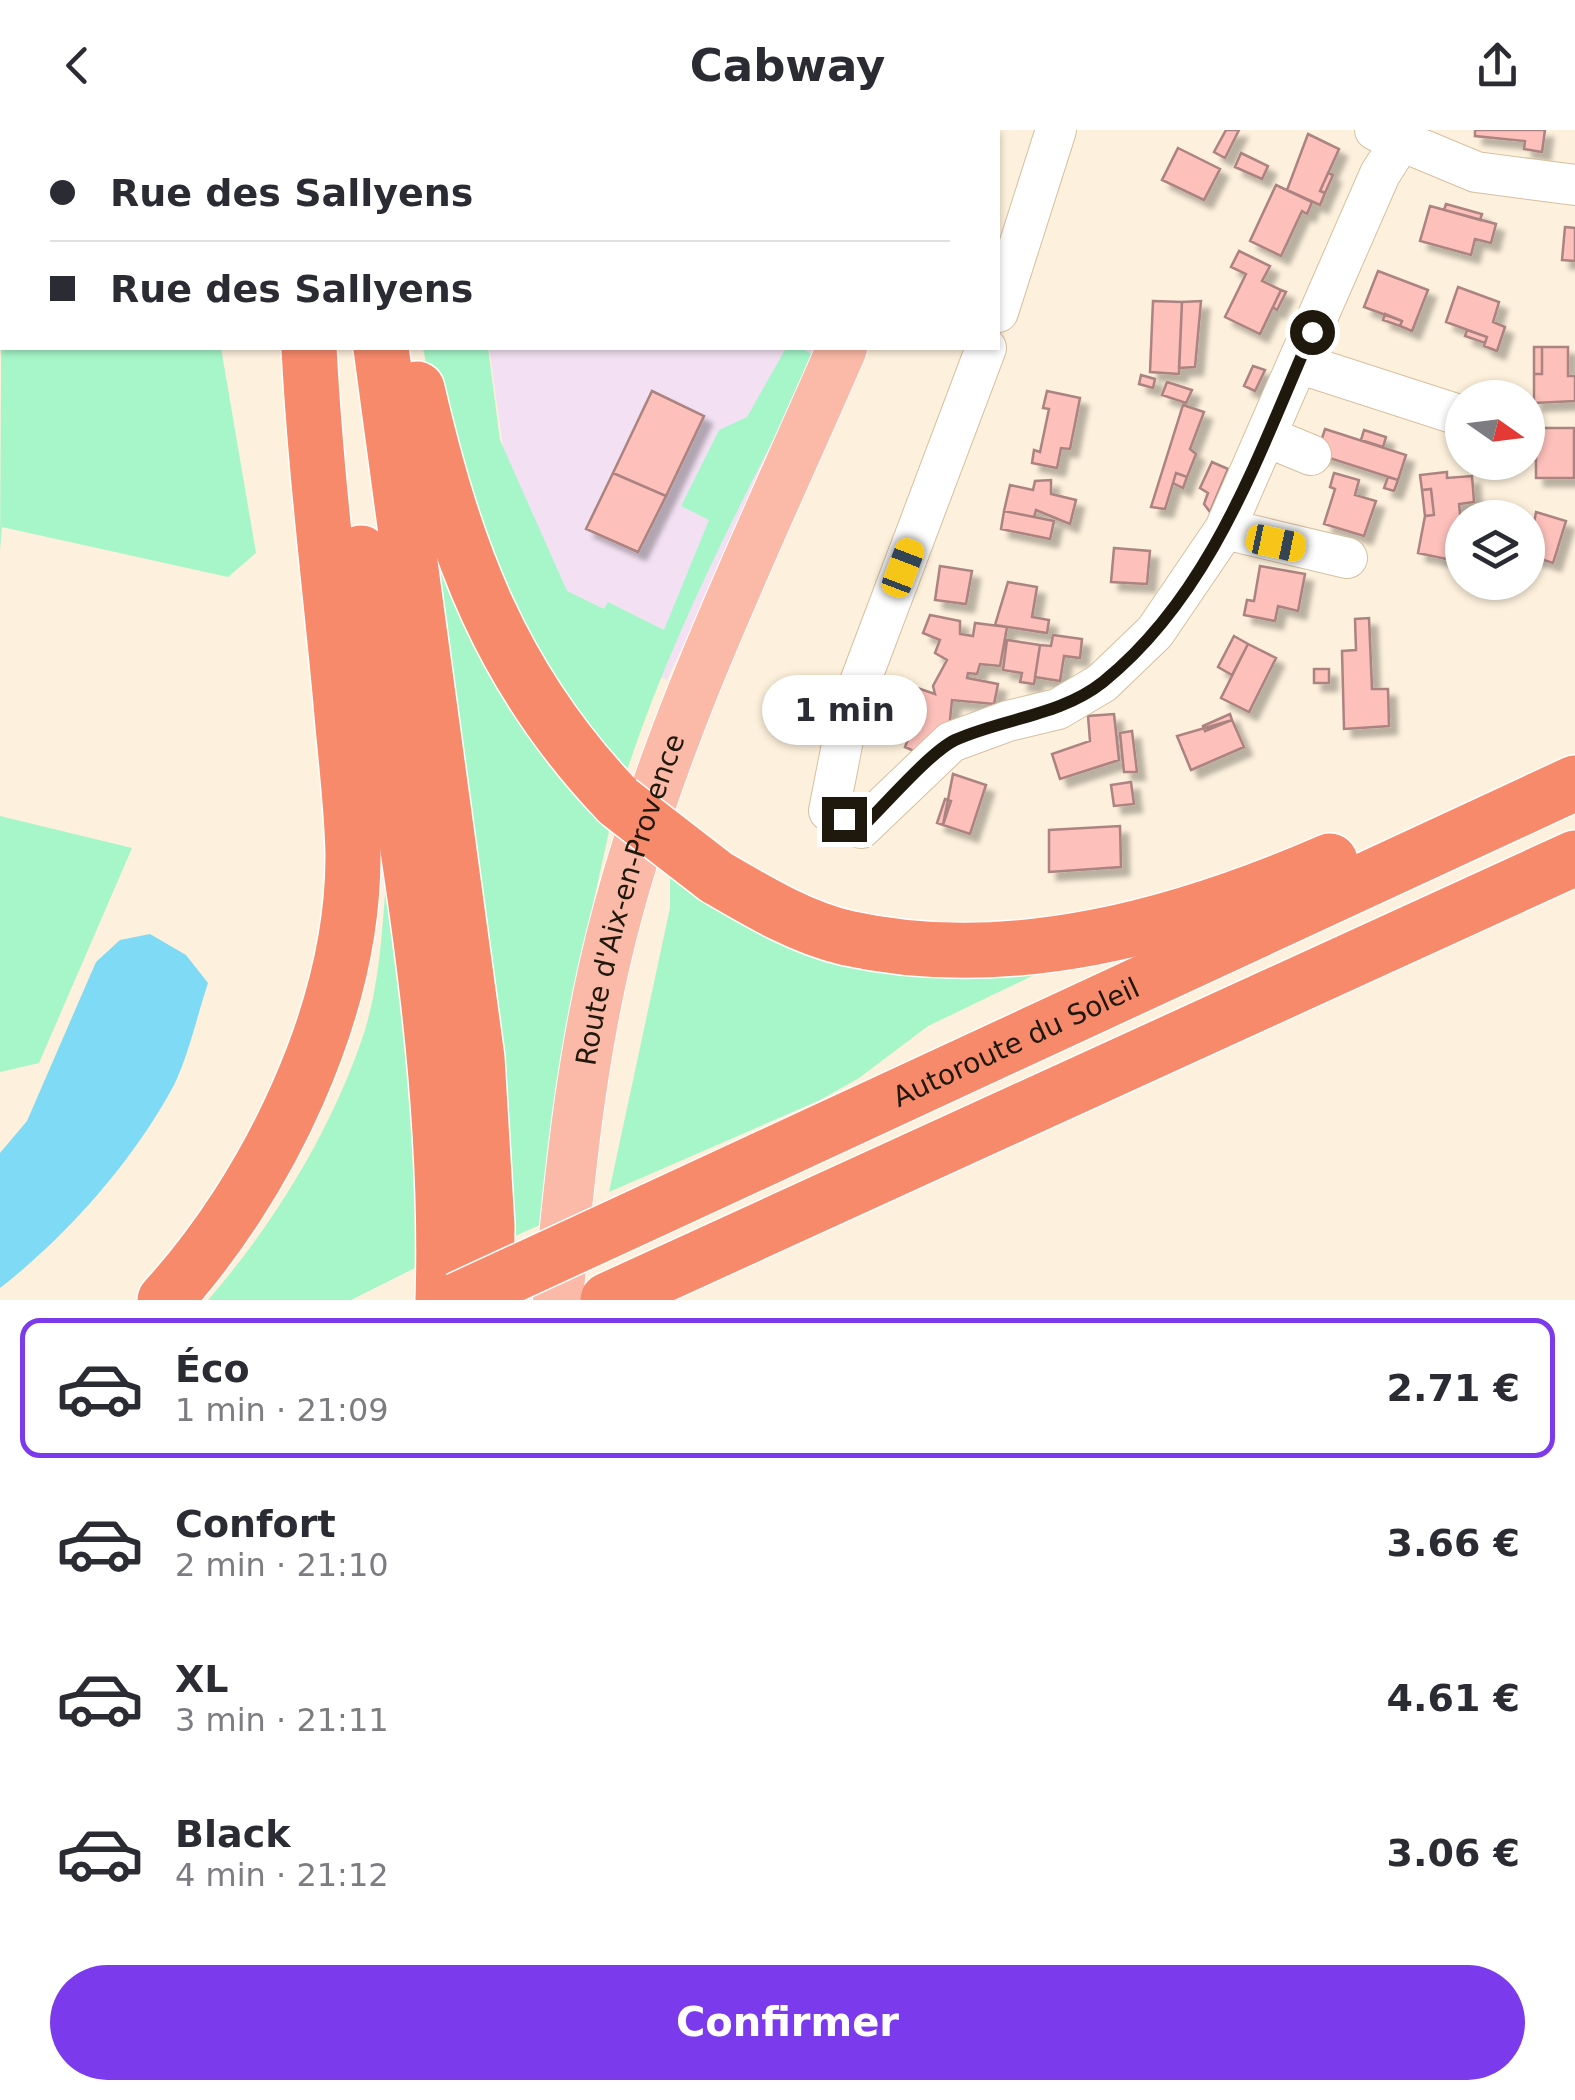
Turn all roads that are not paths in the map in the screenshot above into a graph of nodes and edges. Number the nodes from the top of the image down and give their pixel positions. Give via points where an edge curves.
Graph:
1 (1056, 130) edge
2 (1395, 134) edge
3 (1575, 185) edge
4 (1000, 306) edge
5 (309, 350) edge
6 (331, 350) edge
7 (380, 350) edge
8 (408, 350) edge
9 (841, 350) edge
10 (867, 350) edge
11 (985, 350) edge
12 (1298, 363) junction
13 (1445, 411) edge
14 (1267, 437) junction
15 (1311, 455) dead end
16 (770, 516) junction
17 (1225, 529) junction
18 (1346, 558) dead end
19 (1575, 761) edge
20 (1575, 783) edge
21 (1575, 858) edge
22 (627, 1291) edge
23 (165, 1300) edge
24 (443, 1300) edge
25 (458, 1300) edge
26 (486, 1300) edge
27 (558, 1300) edge

1 - 4 street
2 - 3 street via 1476,172
2 - 12 street
5 - 23 highway via 353,857 342,946 321,1030 268,1156 237,1210
6 - 24 highway via 422,930 437,1085
7 - 26 highway via 477,1058
8 - 19 highway, bridge via 432,454 474,587 569,750 619,802 716,877 782,915 845,938 936,951 1129,931 1206,908
9 - 16 main road, Route d'Aix-en-Provence
10 - 16 main road, Route d'Aix-en-Provence
11 - 17 street via 848,714 829,811 861,828 951,742 1058,709 1102,683 1154,632
12 - 13 street
12 - 14 street
14 - 15 street
14 - 17 street
16 - 27 main road, Route d'Aix-en-Provence via 684,712 618,910 573,1134
17 - 18 street
20 - 25 highway, Autoroute du Soleil, bridge
21 - 22 highway

